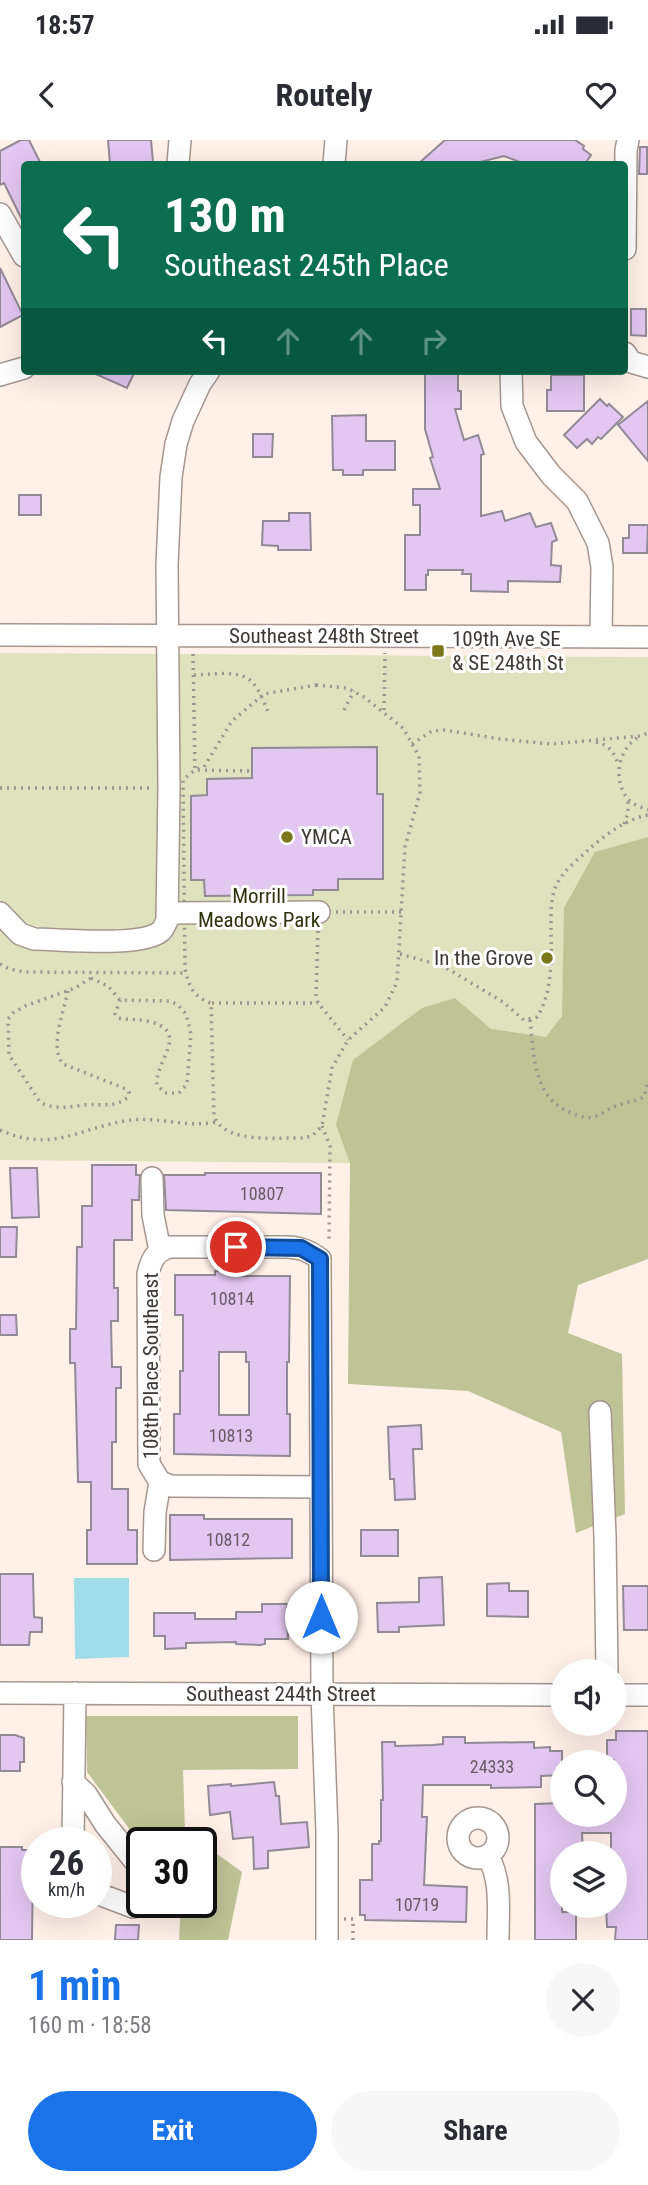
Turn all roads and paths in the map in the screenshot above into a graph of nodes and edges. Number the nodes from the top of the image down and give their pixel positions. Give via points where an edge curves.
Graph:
1 (180, 140) edge
2 (336, 140) edge
3 (628, 140) edge
4 (178, 161) edge
5 (334, 161) edge
6 (626, 161) edge
7 (0, 214) edge
8 (21, 251) edge
9 (628, 358) edge
10 (648, 367) edge
11 (21, 369) edge
12 (0, 374) edge
13 (206, 375) edge
14 (512, 375) edge
15 (0, 635) edge
16 (169, 636) junction
17 (601, 637) junction
18 (648, 638) edge
19 (385, 646) dead end
20 (193, 653) dead end
21 (194, 675) junction
22 (354, 691) dead end
23 (344, 710) dead end
24 (384, 710) dead end
25 (268, 712) dead end
26 (648, 733) edge
27 (640, 736) junction
28 (593, 741) junction
29 (412, 744) dead end
30 (619, 766) junction
31 (252, 771) dead end
32 (0, 788) edge
33 (169, 788) junction
34 (628, 799) junction
35 (648, 810) edge
36 (648, 815) edge
37 (624, 825) junction
38 (319, 912) junction
39 (402, 912) dead end
40 (0, 913) edge
41 (167, 913) junction
42 (400, 954) dead end
43 (0, 964) edge
44 (186, 973) dead end
45 (91, 975) junction
46 (68, 991) junction
47 (120, 1000) junction
48 (211, 1003) dead end
49 (318, 1003) junction
50 (530, 1020) junction
51 (348, 1040) dead end
52 (648, 1080) edge
53 (216, 1122) dead end
54 (322, 1126) dead end
55 (0, 1130) edge
56 (152, 1178) dead end
57 (160, 1251) junction
58 (320, 1259) junction
59 (600, 1412) dead end
60 (160, 1482) junction
61 (320, 1487) junction
62 (154, 1550) dead end
63 (607, 1659) edge
64 (0, 1693) edge
65 (75, 1693) junction
66 (322, 1694) junction
67 (550, 1695) edge
68 (627, 1695) edge
69 (648, 1695) edge
70 (73, 1782) junction
71 (73, 1827) edge
72 (126, 1850) edge
73 (488, 1856) dead end
74 (327, 1940) edge
75 (498, 1940) edge

1 - 4 street
2 - 5 street
3 - 6 street
7 - 8 street
9 - 10 street
11 - 12 street
13 - 16 street via 183,421 173,460 167,565
14 - 17 street via 512,406 526,442 577,500 598,543
15 - 16 street, Southeast 248th Street
16 - 17 street, Southeast 248th Street
16 - 33 street
17 - 18 street, Southeast 248th Street
19 - 24 path
20 - 21 path
21 - 25 path via 246,677
21 - 31 path via 195,770
22 - 23 path
26 - 27 path
27 - 28 path
27 - 30 path via 624,751
28 - 29 path via 551,744 444,730 432,731
28 - 30 path via 607,744
30 - 34 path
32 - 33 path
33 - 41 street
34 - 35 path
34 - 37 path
36 - 37 path
37 - 50 path via 600,839 554,888 547,996 537,1017
38 - 39 path
38 - 41 street
38 - 49 path
40 - 41 street via 20,934 34,939 131,941 161,931
42 - 50 path via 443,966
43 - 45 path via 25,972
44 - 45 path
45 - 46 path
45 - 47 path
46 - 46 path via 13,1013 7,1023 9,1055 46,1105 116,1104 128,1097 126,1090 60,1061 56,1046
47 - 47 path via 170,1001 186,1014 191,1034 187,1084 178,1093 164,1093 157,1085 158,1070 170,1047 166,1031 150,1021 118,1018
48 - 49 path
49 - 51 path
50 - 52 path via 539,1082 564,1110 592,1118 644,1097
53 - 55 path via 130,1120 49,1141 15,1137
54 - 58 path via 330,1146 329,1241
56 - 57 street
57 - 58 street via 169,1247 288,1247 301,1248
57 - 60 street, 108th Place Southeast via 148,1274 149,1464
58 - 61 street
59 - 63 street
60 - 61 street via 171,1486
60 - 62 street
61 - 66 street
64 - 65 street, Southeast 244th Street
65 - 66 street, Southeast 244th Street
65 - 70 street
66 - 67 street, Southeast 244th Street
66 - 74 street
68 - 69 street
70 - 71 street
70 - 72 street
73 - 75 street via 498,1887

